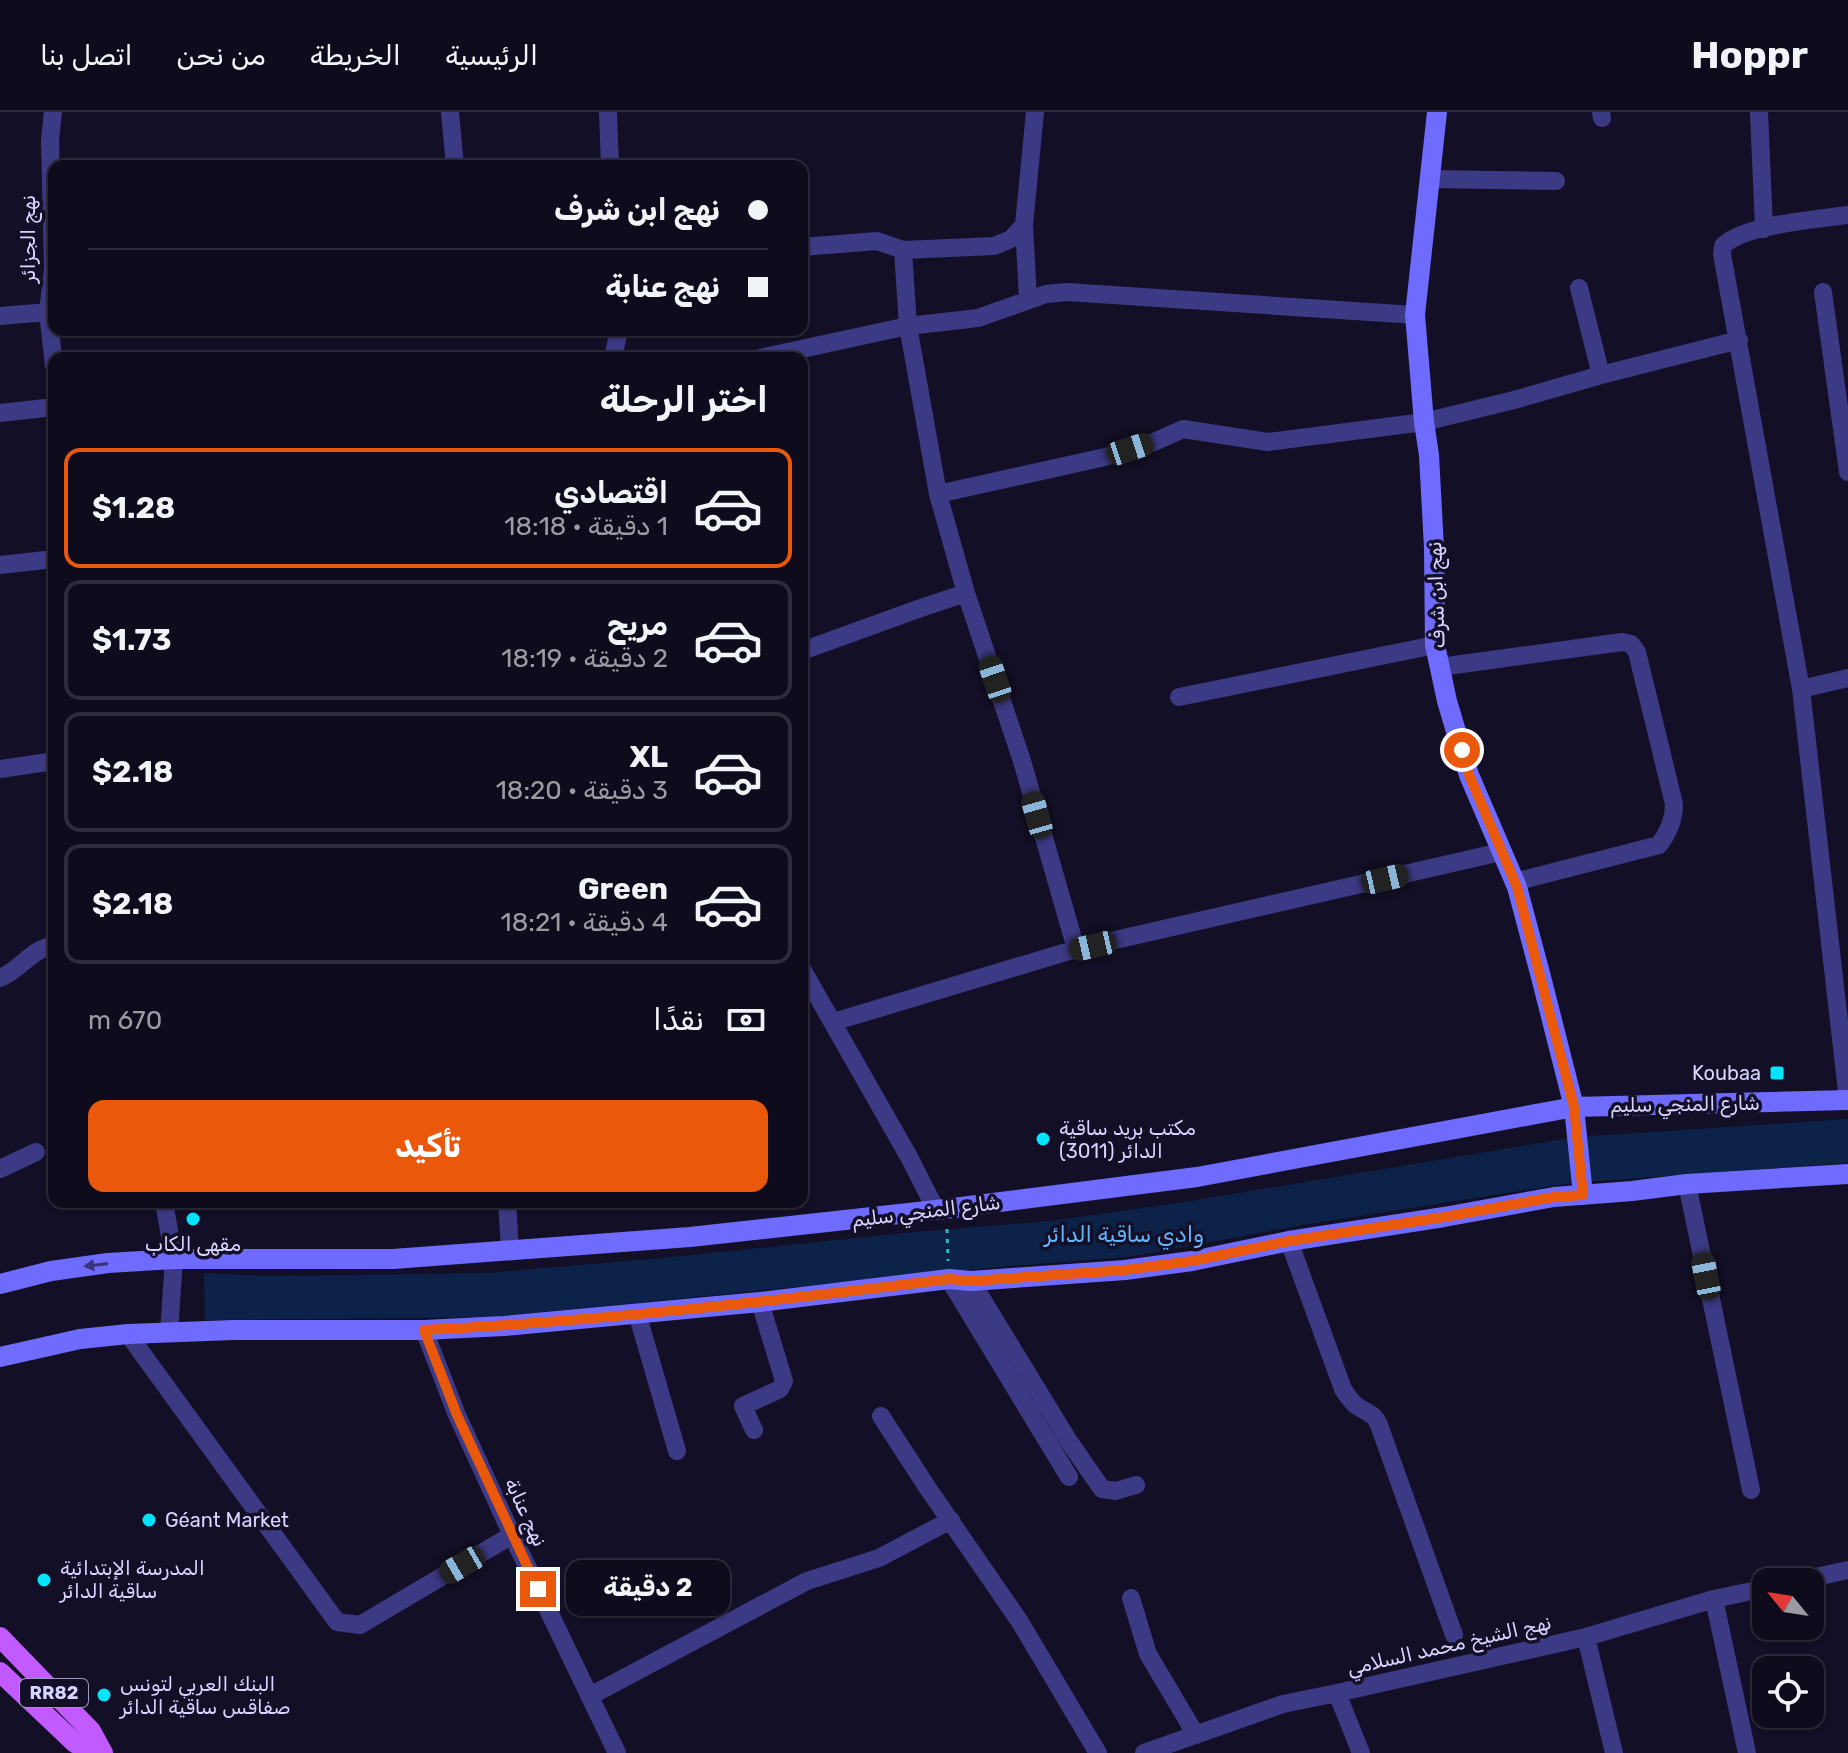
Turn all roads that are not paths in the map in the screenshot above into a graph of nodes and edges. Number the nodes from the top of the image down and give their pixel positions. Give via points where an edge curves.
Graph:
1 (53, 112) edge
2 (450, 112) edge
3 (608, 112) edge
4 (1035, 112) edge
5 (1437, 112) edge
6 (1759, 112) edge
7 (51, 160) edge
8 (454, 160) edge
9 (610, 160) edge
10 (1429, 179) junction
11 (1556, 181) dead end
12 (1848, 215) edge
13 (1024, 225) junction
14 (1764, 229) junction
15 (808, 247) edge
16 (903, 250) junction
17 (1579, 288) dead end
18 (1823, 292) dead end
19 (1028, 300) junction
20 (48, 312) edge
21 (1415, 315) junction
22 (0, 316) edge
23 (908, 326) junction
24 (1739, 340) junction
25 (788, 352) edge
26 (1601, 375) junction
27 (48, 408) edge
28 (0, 413) edge
29 (1424, 422) junction
30 (1848, 472) edge
31 (938, 494) junction
32 (48, 560) edge
33 (0, 565) edge
34 (966, 593) junction
35 (1435, 645) junction
36 (808, 649) edge
37 (1440, 667) junction
38 (1848, 678) edge
39 (1801, 689) junction
40 (1179, 697) dead end
41 (48, 762) edge
42 (0, 769) edge
43 (1501, 852) junction
44 (1514, 882) junction
45 (48, 946) edge
46 (1076, 949) junction
47 (0, 978) edge
48 (808, 979) edge
49 (833, 1022) junction
50 (1848, 1100) edge
51 (1575, 1116) junction
52 (36, 1152) dead end
53 (0, 1169) edge
54 (1848, 1174) edge
55 (1687, 1184) junction
56 (1582, 1190) junction
57 (165, 1208) edge
58 (507, 1208) edge
59 (936, 1210) junction
60 (1289, 1241) junction
61 (510, 1249) junction
62 (174, 1259) junction
63 (949, 1276) junction
64 (971, 1281) junction
65 (0, 1284) edge
66 (760, 1302) junction
67 (637, 1313) junction
68 (424, 1330) junction
69 (169, 1333) junction
70 (128, 1334) junction
71 (0, 1357) edge
72 (881, 1416) dead end
73 (754, 1430) dead end
74 (677, 1451) dead end
75 (1069, 1477) dead end
76 (1136, 1485) dead end
77 (1751, 1490) dead end
78 (951, 1520) junction
79 (512, 1535) junction
80 (1848, 1570) edge
81 (1824, 1575) edge
82 (1752, 1591) edge
83 (1131, 1598) dead end
84 (1714, 1599) junction
85 (1454, 1635) dead end
86 (0, 1637) edge
87 (1586, 1637) junction
88 (0, 1672) edge
89 (1337, 1693) junction
90 (590, 1696) junction
91 (1196, 1735) junction
92 (1148, 1752) edge
93 (93, 1753) edge
94 (103, 1753) edge
95 (617, 1753) edge
96 (1098, 1753) edge
97 (1361, 1753) edge
98 (1614, 1753) edge
99 (1747, 1753) edge

1 - 7 street, نهج الجزائر
2 - 8 street
3 - 9 street
4 - 13 street
5 - 10 main road, نهج ابن شرف
6 - 14 street
10 - 11 street
10 - 21 main road, نهج ابن شرف
12 - 14 street
13 - 16 street via 1011,239 994,246
13 - 19 street
14 - 24 street via 1735,236 1723,246
15 - 16 street via 877,241
16 - 23 street
17 - 26 street
18 - 30 street
19 - 21 street via 1089,292
19 - 23 street via 978,318
20 - 22 street
21 - 29 main road, نهج ابن شرف
23 - 25 street
23 - 31 street
24 - 26 street
24 - 39 street
26 - 29 street
27 - 28 street
29 - 31 street via 1268,442 1183,429 1105,457
29 - 35 main road, نهج ابن شرف
31 - 34 street
32 - 33 street
34 - 36 street
34 - 46 street
35 - 37 main road, نهج ابن شرف
35 - 40 street
37 - 43 main road, نهج ابن شرف via 1469,775
37 - 44 street via 1622,642 1637,652 1674,804 1665,837 1659,845
38 - 39 street
39 - 50 street
41 - 42 street
43 - 44 main road, نهج ابن شرف
43 - 46 street
44 - 51 main road, نهج ابن شرف
45 - 47 street
46 - 49 street
48 - 49 street
49 - 59 street
50 - 51 main road, شارع المنجي سليم
51 - 56 main road, نهج ابن شرف
51 - 59 main road, شارع المنجي سليم via 1197,1177
52 - 53 street
54 - 55 main road
55 - 56 main road
55 - 77 street
56 - 60 main road
57 - 62 street
58 - 61 street
59 - 61 main road, شارع المنجي سليم via 690,1237
60 - 64 main road via 1125,1270
60 - 85 street via 1343,1389 1379,1425
61 - 62 main road, شارع المنجي سليم via 393,1259
62 -> 65 main road, شارع المنجي سليم via 51,1271
62 - 69 street
63 - 64 main road
63 - 66 main road
63 - 75 street
64 - 76 street via 1102,1489
66 - 67 main road
66 - 73 street via 784,1381 780,1389 743,1406
67 - 68 main road
67 - 74 street
68 - 69 main road
68 - 79 street, نهج عنابة
69 - 70 main road
70 - 71 main road
70 - 79 street via 337,1622 360,1625
72 - 78 street
78 - 90 street via 879,1558 807,1581
78 - 96 street
79 - 90 street, نهج عنابة
80 - 81 street
82 - 84 street, نهج الشيخ محمد السلامي
83 - 91 street via 1148,1654
84 - 87 street, نهج الشيخ محمد السلامي
84 - 99 street
86 - 94 main road, RR82 via 91,1731
87 - 89 street, نهج الشيخ محمد السلامي
87 - 98 street
88 - 93 main road, RR82 via 75,1743
89 - 91 street, نهج الشيخ محمد السلامي via 1283,1704
89 - 97 street
90 - 95 street, نهج عنابة
91 - 92 street, نهج الشيخ محمد السلامي

